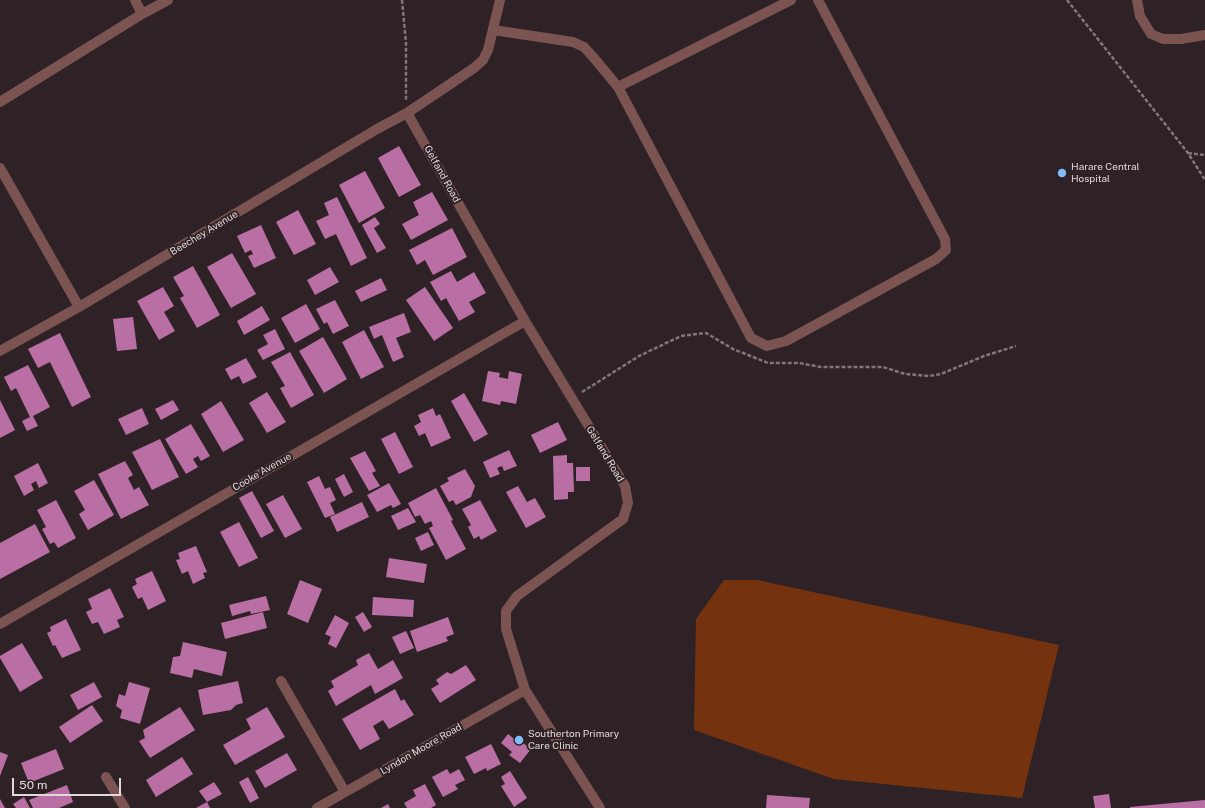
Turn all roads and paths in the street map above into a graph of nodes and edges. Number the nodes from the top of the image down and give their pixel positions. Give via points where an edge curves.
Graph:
1 (135, 0) edge
2 (168, 0) edge
3 (402, 0) edge
4 (500, 0) edge
5 (791, 0) edge
6 (818, 0) edge
7 (1067, 0) edge
8 (1137, 0) edge
9 (142, 14) junction
10 (493, 30) junction
11 (1205, 35) edge
12 (618, 87) junction
13 (0, 102) edge
14 (407, 113) junction
15 (1188, 153) junction
16 (1205, 155) edge
17 (0, 168) edge
18 (1205, 180) edge
19 (79, 307) junction
20 (525, 321) junction
21 (1016, 346) dead end
22 (0, 351) edge
23 (571, 398) junction
24 (0, 624) edge
25 (280, 681) dead end
26 (525, 690) junction
27 (106, 777) dead end
28 (346, 792) junction
29 (126, 808) edge
30 (317, 808) edge
31 (600, 808) edge

1 - 9 street
2 - 9 street
3 - 14 path via 406,43
4 - 10 street, Beechey Avenue
5 - 12 street
6 - 12 street via 946,239 946,250 936,259 786,341 767,346 751,338
7 - 15 path
8 - 11 street via 1140,16 1151,34 1163,39
9 - 13 street
10 - 12 street via 578,44 584,47
10 - 14 street, Beechey Avenue via 483,60
14 - 19 street, Beechey Avenue
14 - 20 street, Gelfand Road
15 - 16 path
15 - 18 path
17 - 19 street
19 - 22 street, Beechey Avenue
20 - 23 street, Gelfand Road
20 - 24 street, Cooke Avenue
21 - 23 path via 941,374 929,376 905,374 883,367 821,367 800,362 768,362 733,349 706,333 681,336 639,356
23 - 26 street, Gelfand Road via 625,486 628,503 623,519 517,596 506,612 506,630
25 - 28 street
26 - 28 street, Lyndon Moore Road
26 - 31 street, Gelfand Road
27 - 29 street
28 - 30 street, Lyndon Moore Road

